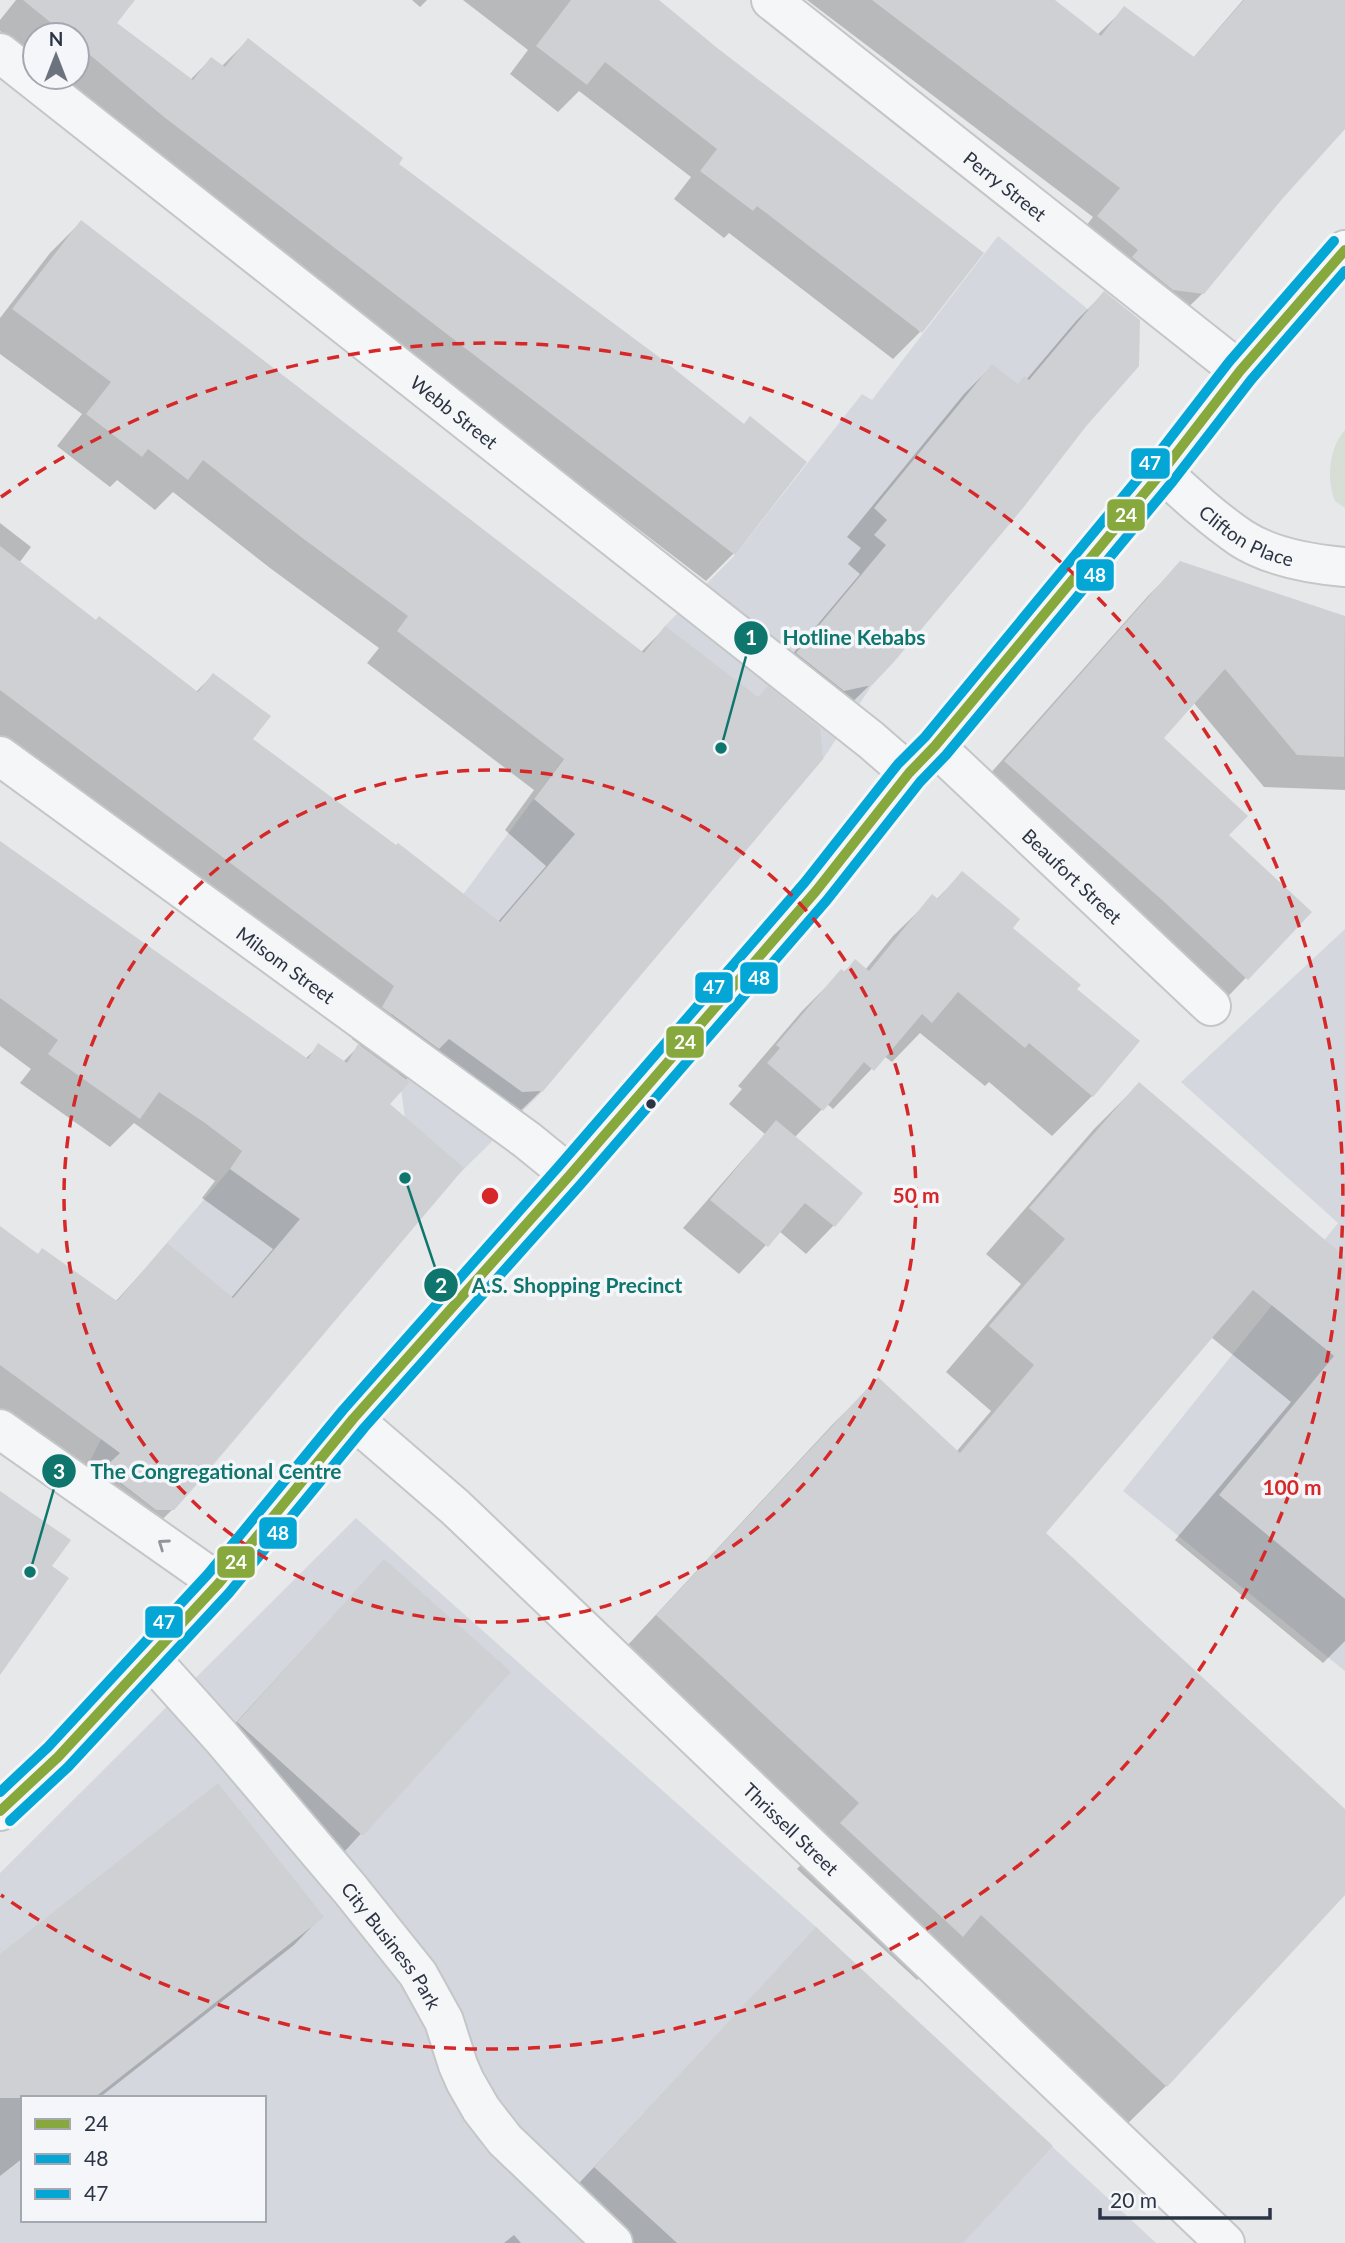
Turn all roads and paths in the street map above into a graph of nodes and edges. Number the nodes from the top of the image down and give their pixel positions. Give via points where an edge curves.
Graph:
1 (771, 0) edge
2 (0, 53) edge
3 (1345, 250) edge
4 (1240, 371) junction
5 (1162, 472) junction
6 (1345, 567) edge
7 (0, 756) edge
8 (922, 760) junction
9 (1211, 1006) dead end
10 (570, 1175) junction
11 (353, 1419) junction
12 (0, 1429) edge
13 (219, 1583) junction
14 (150, 1658) junction
15 (0, 1811) edge
16 (613, 2243) edge
17 (1225, 2243) edge

1 - 4 street, Perry Street
2 - 8 street, Webb Street via 860,731
3 - 4 main road
4 - 5 main road
5 - 6 street, Clifton Place via 1243,539 1269,551
5 - 8 main road
7 - 10 street, Milsom Street
8 - 9 street, Beaufort Street
8 - 10 main road via 816,891
10 - 11 main road
11 - 13 main road
11 - 17 street, Thrissell Street via 455,1507
13 -> 12 street
13 - 14 main road
14 - 15 main road via 58,1757
14 - 16 street, City Business Park via 351,1889 418,1974 443,2021 466,2081 505,2140

